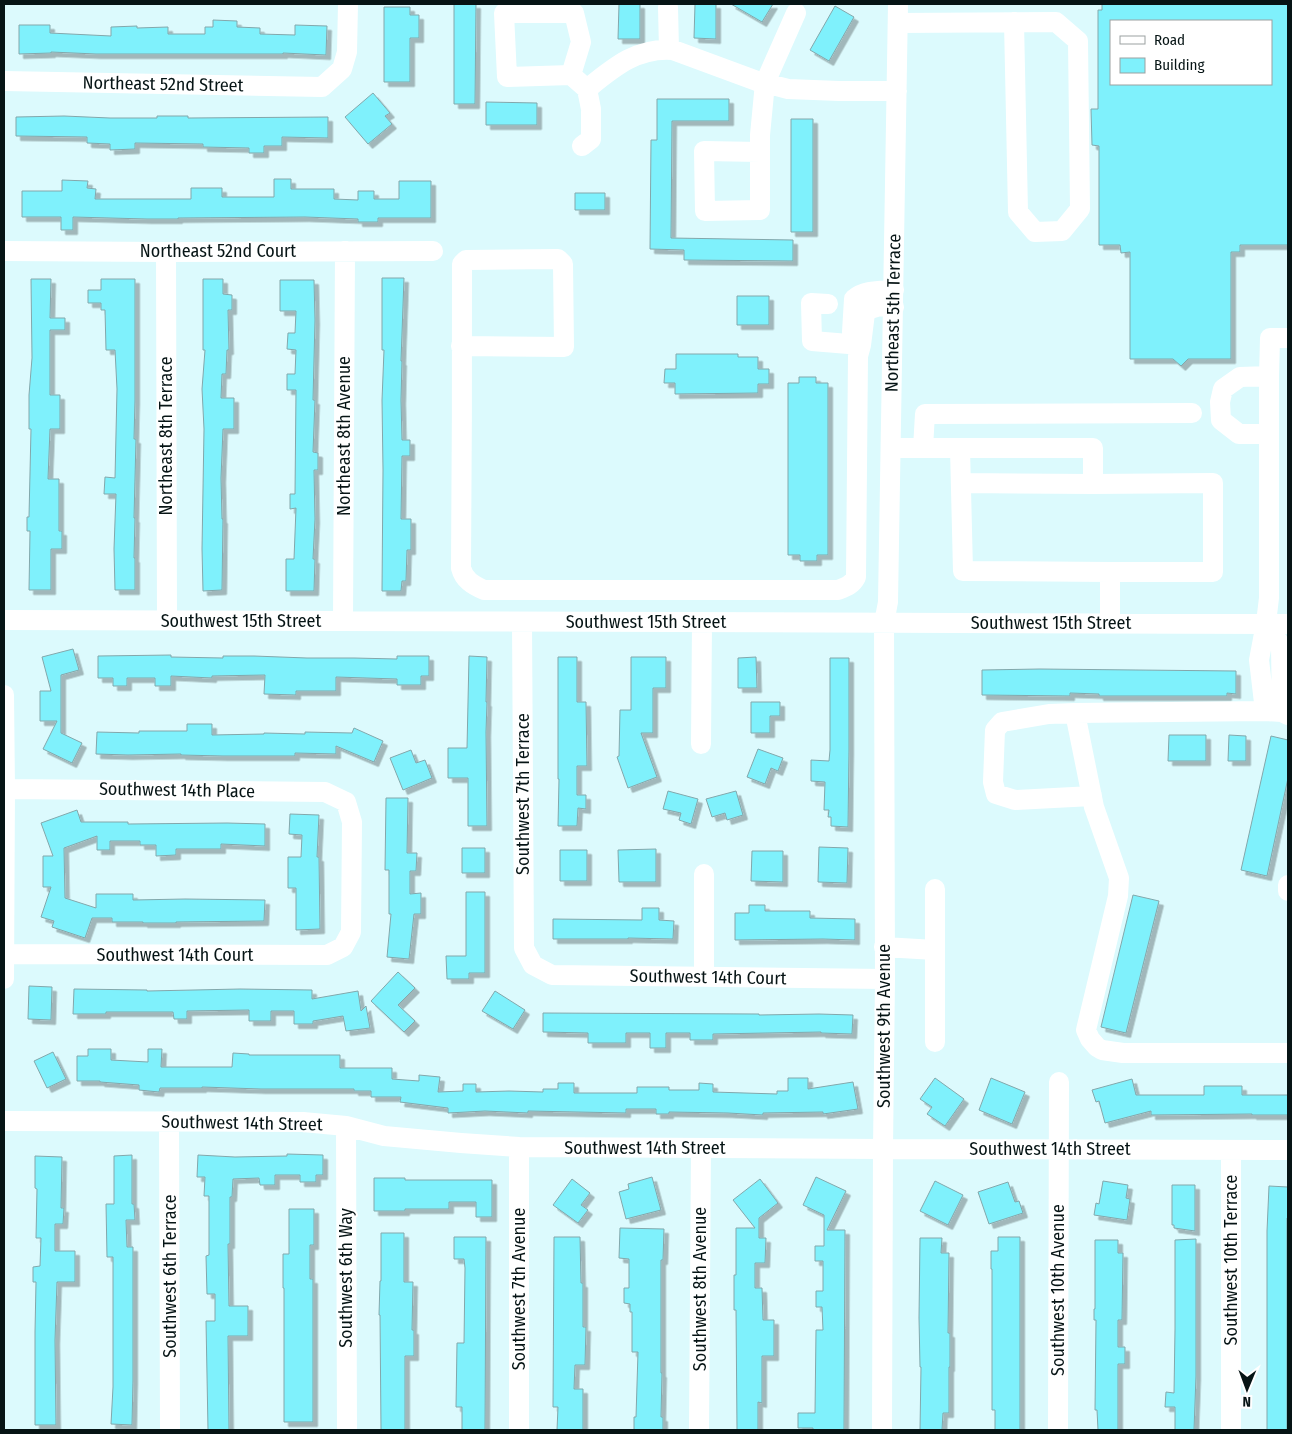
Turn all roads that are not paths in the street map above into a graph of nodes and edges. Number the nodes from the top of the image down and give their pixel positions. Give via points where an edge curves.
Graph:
1 (348, 4) edge
2 (668, 7) dead end
3 (796, 13) dead end
4 (898, 13) edge
5 (1014, 22) junction
6 (669, 50) junction
7 (571, 75) junction
8 (4, 81) edge
9 (765, 83) junction
10 (587, 89) junction
11 (897, 91) junction
12 (582, 146) dead end
13 (760, 152) dead end
14 (4, 250) edge
15 (345, 251) junction
16 (433, 251) dead end
17 (166, 252) junction
18 (894, 298) junction
19 (828, 304) dead end
20 (1288, 338) edge
21 (856, 344) junction
22 (461, 346) junction
23 (1269, 376) junction
24 (1192, 413) dead end
25 (1269, 434) junction
26 (891, 448) junction
27 (923, 448) junction
28 (960, 448) junction
29 (961, 483) junction
30 (1093, 484) junction
31 (1110, 572) junction
32 (4, 620) edge
33 (167, 620) junction
34 (343, 621) junction
35 (522, 622) junction
36 (702, 622) junction
37 (884, 623) junction
38 (1110, 623) junction
39 (1266, 624) junction
40 (1288, 624) edge
41 (4, 696) edge
42 (1075, 713) junction
43 (1278, 713) edge
44 (701, 744) dead end
45 (5, 789) edge
46 (1092, 796) junction
47 (704, 874) dead end
48 (1288, 885) edge
49 (935, 889) dead end
50 (1288, 891) edge
51 (343, 946) joint
52 (4, 954) edge
53 (935, 955) junction
54 (884, 962) junction
55 (533, 965) joint
56 (704, 976) junction
57 (4, 979) edge
58 (935, 1042) dead end
59 (1288, 1053) edge
60 (1059, 1082) dead end
61 (4, 1121) edge
62 (169, 1121) junction
63 (346, 1126) junction
64 (519, 1147) junction
65 (701, 1148) junction
66 (882, 1149) junction
67 (1058, 1149) junction
68 (1230, 1150) junction
69 (1288, 1150) edge
70 (170, 1430) edge
71 (347, 1430) edge
72 (519, 1430) edge
73 (699, 1430) edge
74 (882, 1430) edge
75 (1058, 1430) edge
76 (1231, 1430) edge

1 - 8 street, Northeast 52nd Street via 347,52 342,70 322,86
2 - 6 street
3 - 9 street
4 - 5 street
4 - 11 street, Northeast 5th Terrace
5 - 5 street via 1056,22 1078,42 1080,208 1062,231 1034,232 1018,212
6 - 9 street
6 - 10 street via 633,56
7 - 7 street via 507,77 504,13 574,13 581,42
7 - 10 street
9 - 11 street via 788,89
9 - 13 street
10 - 12 street via 591,139
11 - 18 street, Northeast 5th Terrace
14 - 17 street, Northeast 52nd Court
15 - 16 street, Northeast 52nd Court
15 - 17 street, Northeast 52nd Court
15 - 34 street, Northeast 8th Avenue
17 - 33 street, Northeast 8th Terrace
18 - 21 street via 865,313
18 - 26 street, Northeast 5th Terrace
19 - 21 street via 811,303 812,341
20 - 23 street via 1270,338
21 - 22 street via 856,577 850,585 838,590 768,591 484,590 469,582 461,568
22 - 22 street via 462,264 466,260 558,259 563,264 564,346
23 - 25 street
23 - 25 street via 1240,377 1223,389 1220,402 1221,420 1239,434
24 - 27 street via 925,414
25 - 39 street via 1269,598
26 - 27 street
26 - 37 street, Northeast 5th Terrace via 888,602
27 - 28 street
28 - 29 street
28 - 30 street via 1093,448
29 - 30 street
29 - 31 street via 963,571
30 - 31 street via 1212,483 1213,572
31 - 38 street
32 - 33 street, Southwest 15th Street
33 - 34 street, Southwest 15th Street
34 - 35 street, Southwest 15th Street
35 - 36 street, Southwest 15th Street
35 - 55 street, Southwest 7th Terrace via 524,948
36 - 37 street, Southwest 15th Street
36 - 44 street
37 - 38 street, Southwest 15th Street
37 - 54 street, Southwest 9th Avenue
38 - 39 street, Southwest 15th Street
39 - 40 street, Southwest 15th Street
39 - 43 street via 1281,646
41 - 45 street
42 - 43 street
42 - 46 street
42 - 46 street via 1002,722 995,730 993,782 996,794 1015,800
45 - 51 street, Southwest 14th Place via 325,792 346,802 352,822 351,932
45 - 52 street
46 - 59 street via 1119,878 1086,1030 1092,1044 1102,1050 1124,1054
47 - 56 street
48 - 50 street
49 - 53 street
51 - 52 street, Southwest 14th Court via 328,955
52 - 57 street
53 - 54 street, Southwest 14th Court
53 - 58 street
54 - 56 street, Southwest 14th Court
54 - 66 street, Southwest 9th Avenue
55 - 56 street, Southwest 14th Court via 552,975
60 - 67 street, Southwest 10th Avenue
61 - 62 street, Southwest 14th Street
62 - 63 street, Southwest 14th Street via 303,1122
62 - 70 street, Southwest 6th Terrace
63 - 64 street, Southwest 14th Street via 384,1136
63 - 71 street, Southwest 6th Way
64 - 65 street, Southwest 14th Street
64 - 72 street, Southwest 7th Avenue
65 - 66 street, Southwest 14th Street
65 - 73 street, Southwest 8th Avenue
66 - 67 street, Southwest 14th Street
66 - 74 street, Southwest 9th Avenue
67 - 68 street, Southwest 14th Street
67 - 75 street, Southwest 10th Avenue
68 - 69 street, Southwest 14th Street
68 - 76 street, Southwest 10th Terrace

